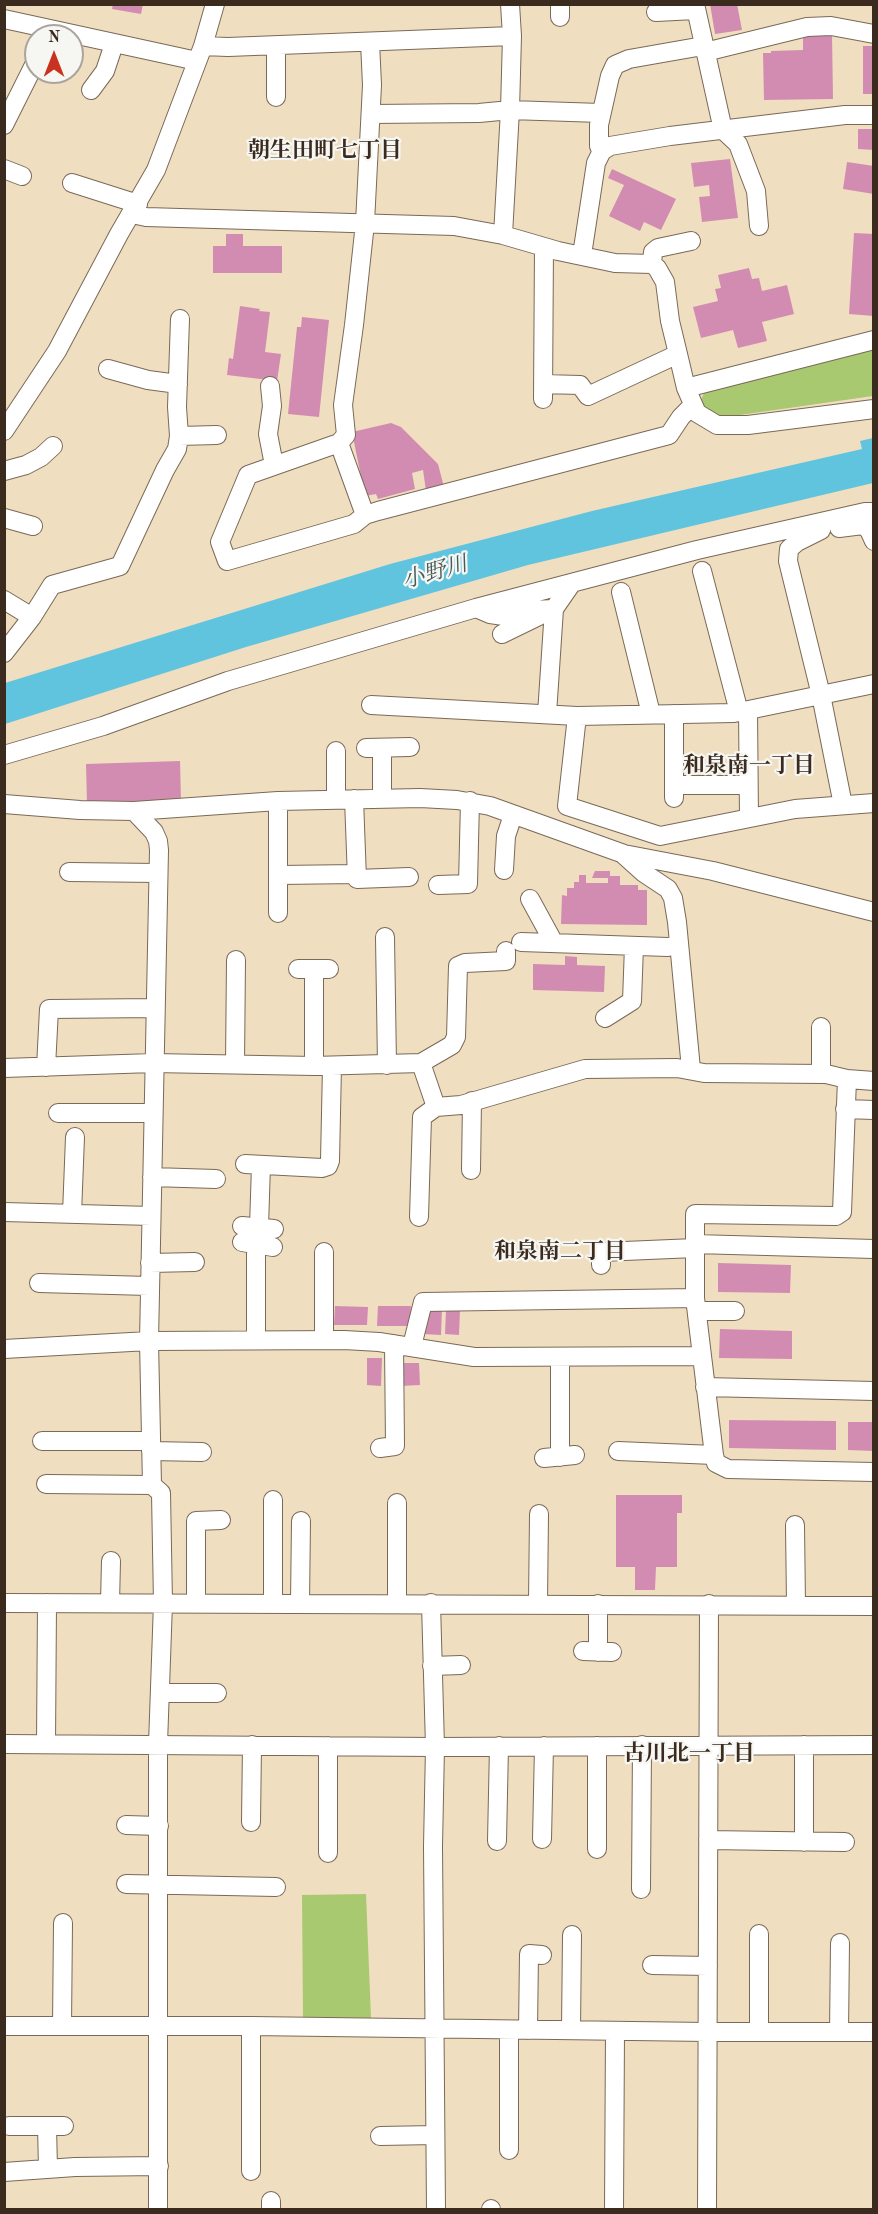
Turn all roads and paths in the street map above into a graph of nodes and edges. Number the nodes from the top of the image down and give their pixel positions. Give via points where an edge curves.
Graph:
1 (215, 4) edge
2 (510, 4) edge
3 (695, 7) edge
4 (656, 12) dead end
5 (4, 19) edge
6 (24, 25) edge
7 (873, 34) edge
8 (512, 36) junction
9 (84, 39) edge
10 (370, 42) junction
11 (114, 44) junction
12 (276, 46) junction
13 (704, 49) junction
14 (200, 53) junction
15 (25, 84) edge
16 (91, 90) dead end
17 (276, 97) dead end
18 (510, 110) junction
19 (601, 113) junction
20 (371, 114) junction
21 (873, 115) edge
22 (4, 126) edge
23 (723, 130) junction
24 (602, 151) junction
25 (72, 183) dead end
26 (135, 208) junction
27 (365, 223) junction
28 (759, 226) dead end
29 (503, 234) junction
30 (691, 241) dead end
31 (544, 247) junction
32 (582, 255) junction
33 (652, 264) junction
34 (180, 318) dead end
35 (873, 340) edge
36 (678, 354) junction
37 (108, 369) dead end
38 (178, 384) junction
39 (270, 386) dead end
40 (686, 388) junction
41 (693, 405) junction
42 (873, 409) edge
43 (4, 431) edge
44 (217, 435) dead end
45 (179, 436) junction
46 (339, 442) junction
47 (53, 446) dead end
48 (274, 465) junction
49 (4, 471) edge
50 (873, 512) edge
51 (365, 515) junction
52 (4, 518) edge
53 (33, 526) dead end
54 (822, 526) junction
55 (873, 541) edge
56 (702, 571) dead end
57 (572, 583) junction
58 (621, 592) dead end
59 (4, 600) edge
60 (476, 608) junction
61 (554, 609) junction
62 (32, 617) junction
63 (502, 634) dead end
64 (4, 653) edge
65 (873, 684) edge
66 (821, 695) junction
67 (371, 705) dead end
68 (743, 711) junction
69 (547, 714) junction
70 (651, 714) junction
71 (674, 714) junction
72 (577, 716) junction
73 (410, 747) dead end
74 (336, 751) dead end
75 (4, 755) edge
76 (748, 785) junction
77 (354, 799) junction
78 (382, 799) junction
79 (336, 800) junction
80 (278, 801) junction
81 (470, 801) junction
82 (873, 803) edge
83 (4, 804) edge
84 (843, 805) junction
85 (134, 811) junction
86 (513, 815) junction
87 (749, 818) junction
88 (651, 832) junction
89 (616, 851) junction
90 (504, 870) dead end
91 (69, 871) dead end
92 (158, 873) junction
93 (356, 874) junction
94 (279, 875) junction
95 (409, 877) dead end
96 (438, 885) dead end
97 (530, 899) dead end
98 (278, 912) dead end
99 (873, 912) edge
100 (385, 937) dead end
101 (554, 943) junction
102 (680, 945) junction
103 (634, 946) junction
104 (236, 960) dead end
105 (314, 970) dead end
106 (154, 1008) junction
107 (605, 1018) dead end
108 (821, 1027) dead end
109 (153, 1063) junction
110 (421, 1063) junction
111 (235, 1064) junction
112 (387, 1065) junction
113 (323, 1066) junction
114 (46, 1067) junction
115 (4, 1068) edge
116 (690, 1069) junction
117 (821, 1074) junction
118 (847, 1079) junction
119 (873, 1081) edge
120 (472, 1101) junction
121 (436, 1107) junction
122 (845, 1110) junction
123 (873, 1110) edge
124 (58, 1113) dead end
125 (153, 1113) junction
126 (75, 1137) dead end
127 (471, 1170) dead end
128 (152, 1177) junction
129 (216, 1179) dead end
130 (4, 1212) edge
131 (72, 1214) junction
132 (151, 1216) junction
133 (836, 1216) junction
134 (419, 1217) dead end
135 (695, 1246) junction
136 (836, 1248) junction
137 (873, 1249) edge
138 (324, 1252) dead end
139 (195, 1262) dead end
140 (150, 1263) junction
141 (602, 1265) dead end
142 (39, 1283) dead end
143 (150, 1286) junction
144 (696, 1304) junction
145 (735, 1311) dead end
146 (256, 1340) junction
147 (324, 1340) junction
148 (149, 1341) junction
149 (403, 1345) junction
150 (4, 1349) edge
151 (702, 1356) junction
152 (560, 1357) junction
153 (705, 1387) junction
154 (873, 1391) edge
155 (42, 1441) dead end
156 (151, 1446) junction
157 (380, 1448) dead end
158 (618, 1451) dead end
159 (714, 1455) junction
160 (191, 1457) dead end
161 (559, 1457) dead end
162 (873, 1472) edge
163 (46, 1484) dead end
164 (152, 1485) junction
165 (273, 1500) dead end
166 (391, 1513) dead end
167 (539, 1514) dead end
168 (221, 1520) dead end
169 (301, 1521) dead end
170 (795, 1525) dead end
171 (111, 1561) dead end
172 (4, 1602) edge
173 (47, 1603) junction
174 (110, 1603) junction
175 (163, 1603) junction
176 (196, 1603) junction
177 (273, 1603) junction
178 (300, 1603) junction
179 (397, 1603) junction
180 (431, 1603) junction
181 (538, 1604) junction
182 (598, 1604) junction
183 (709, 1604) junction
184 (796, 1605) junction
185 (873, 1606) edge
186 (598, 1652) dead end
187 (461, 1665) dead end
188 (432, 1666) junction
189 (160, 1693) junction
190 (217, 1693) dead end
191 (4, 1744) edge
192 (46, 1744) junction
193 (159, 1744) junction
194 (252, 1745) junction
195 (708, 1745) junction
196 (804, 1745) junction
197 (873, 1745) edge
198 (327, 1746) junction
199 (499, 1746) junction
200 (544, 1746) junction
201 (597, 1746) junction
202 (642, 1746) junction
203 (435, 1747) junction
204 (251, 1822) dead end
205 (126, 1825) dead end
206 (159, 1826) junction
207 (542, 1839) dead end
208 (708, 1840) junction
209 (497, 1841) dead end
210 (804, 1842) junction
211 (845, 1842) dead end
212 (597, 1849) dead end
213 (327, 1853) dead end
214 (126, 1884) dead end
215 (159, 1885) junction
216 (276, 1887) dead end
217 (641, 1889) dead end
218 (63, 1923) dead end
219 (759, 1934) dead end
220 (572, 1935) dead end
221 (840, 1943) dead end
222 (542, 1955) dead end
223 (652, 1965) dead end
224 (708, 1966) junction
225 (4, 2026) edge
226 (62, 2026) junction
227 (158, 2026) junction
228 (250, 2026) junction
229 (434, 2029) junction
230 (509, 2030) junction
231 (528, 2030) junction
232 (571, 2030) junction
233 (615, 2031) junction
234 (708, 2032) junction
235 (759, 2032) junction
236 (838, 2032) junction
237 (873, 2032) edge
238 (9, 2127) dead end
239 (435, 2135) junction
240 (380, 2136) dead end
241 (509, 2150) dead end
242 (159, 2166) junction
243 (48, 2169) junction
244 (250, 2171) dead end
245 (4, 2172) edge
246 (158, 2210) edge
247 (436, 2210) edge
248 (614, 2210) edge
249 (707, 2210) edge

1 - 14 street
2 - 8 street
3 - 4 street
3 - 13 street
5 - 6 street
7 - 13 street via 840,27 807,27
8 - 10 street
8 - 18 street
9 - 11 street
10 - 12 street
10 - 20 street
11 - 14 street
11 - 16 street via 105,71
12 - 14 street via 228,47
12 - 17 street
13 - 19 street via 629,59 615,65
13 - 23 street
14 - 26 street via 156,170
15 - 22 street
18 - 19 street
18 - 20 street
18 - 29 street
19 - 24 street via 598,138
20 - 27 street
21 - 23 street via 850,114
23 - 24 street via 620,143
23 - 28 street via 738,144 756,191
24 - 32 street via 596,163
25 - 26 street
26 - 27 street via 146,217
26 - 43 street via 57,351
27 - 29 street via 454,226
27 - 46 street via 343,405 346,435
29 - 31 street
30 - 33 street via 657,248
31 - 32 street
31 - 36 street via 543,392 580,385 588,396
32 - 33 street via 615,263
33 - 36 street via 665,282
34 - 38 street
35 - 40 street
36 - 40 street
37 - 38 street
38 - 45 street
39 - 48 street via 268,434
40 - 41 street
41 - 42 street via 697,413 717,425 748,425
41 - 51 street via 669,435
44 - 45 street
45 - 62 street via 177,449 120,566 52,585
46 - 48 street
46 - 51 street
47 - 49 street via 26,465
48 - 51 street via 248,475 220,542 227,561 354,524
50 - 54 street
52 - 53 street
54 - 55 street via 862,525
54 - 57 street via 697,550
54 - 66 street via 789,549 788,561
56 - 68 street
57 - 60 street
57 - 61 street
58 - 70 street
59 - 62 street
60 - 61 street via 504,615
60 - 75 street via 228,681 103,726
61 - 63 street
61 - 69 street
62 - 64 street
65 - 66 street
66 - 68 street
66 - 84 street
67 - 69 street
68 - 71 street
68 - 76 street
69 - 72 street
70 - 71 street
70 - 72 street
71 - 76 street via 674,792
72 - 88 street via 567,806
73 - 78 street via 374,748
74 - 79 street
76 - 87 street
77 - 78 street
77 - 79 street
77 - 93 street
78 - 81 street
79 - 80 street
80 - 85 street
80 - 94 street
81 - 86 street
81 - 96 street via 468,884
82 - 84 street
83 - 85 street
84 - 87 street
85 - 92 street via 159,841
86 - 89 street
86 - 90 street via 506,836
87 - 88 street via 660,836
88 - 89 street
89 - 99 street
89 - 102 street via 668,889 673,898
91 - 92 street
92 - 106 street
93 - 94 street
93 - 95 street via 357,879
94 - 98 street
97 - 101 street
100 - 112 street
101 - 103 street
101 - 110 street via 514,946 506,961 458,966 456,1037 452,1045
102 - 103 street
102 - 116 street
103 - 107 street via 632,1001
104 - 111 street
105 - 113 street
106 - 109 street
106 - 114 street via 49,1009
108 - 117 street
109 - 111 street
109 - 114 street
109 - 125 street
110 - 112 street
110 - 121 street
111 - 113 street
112 - 113 street
113 - 146 street via 330,1161 327,1166 253,1165 258,1236
114 - 115 street
116 - 117 street via 704,1073
116 - 120 street via 585,1070
117 - 118 street
118 - 119 street
118 - 122 street
120 - 121 street
120 - 127 street
121 - 134 street via 422,1117
122 - 123 street
122 - 133 street via 842,1212
124 - 125 street
125 - 128 street
126 - 131 street
128 - 129 street
128 - 132 street
130 - 131 street
131 - 132 street
132 - 140 street
133 - 135 street via 695,1214
133 - 136 street
135 - 136 street
135 - 141 street via 601,1252
135 - 144 street
136 - 137 street
138 - 147 street
139 - 140 street
140 - 143 street
142 - 143 street
143 - 148 street
144 - 145 street
144 - 149 street via 423,1302
144 - 151 street
146 - 147 street
146 - 148 street
147 - 149 street
148 - 150 street
148 - 156 street
149 - 152 street via 474,1357
149 - 157 street via 395,1446
151 - 152 street
151 - 153 street
152 - 161 street
153 - 154 street
153 - 159 street
155 - 156 street
156 - 160 street
156 - 164 street
158 - 159 street
159 - 162 street via 716,1463 728,1469
163 - 164 street
164 - 175 street via 161,1493
165 - 177 street
166 - 179 street
167 - 181 street
168 - 176 street via 196,1521
169 - 178 street
170 - 184 street
171 - 174 street
172 - 173 street
173 - 174 street
173 - 192 street
174 - 175 street
175 - 176 street
175 - 189 street
176 - 177 street
177 - 178 street
178 - 179 street
179 - 180 street
180 - 181 street
180 - 188 street
181 - 182 street
182 - 183 street
182 - 186 street
183 - 184 street
183 - 195 street
184 - 185 street
187 - 188 street
188 - 203 street
189 - 190 street
189 - 193 street
191 - 192 street
192 - 193 street
193 - 194 street
193 - 206 street
194 - 198 street
194 - 204 street
195 - 196 street
195 - 202 street
195 - 208 street
196 - 197 street
196 - 210 street
198 - 203 street
198 - 213 street
199 - 200 street
199 - 203 street
199 - 209 street
200 - 201 street
200 - 207 street
201 - 202 street
201 - 212 street
202 - 217 street
203 - 229 street
205 - 206 street
206 - 215 street
208 - 210 street
208 - 224 street
210 - 211 street
214 - 215 street
215 - 216 street
215 - 227 street
218 - 226 street
219 - 235 street
220 - 232 street
221 - 236 street
222 - 231 street via 529,1954
223 - 224 street
224 - 234 street
225 - 226 street
226 - 227 street
227 - 228 street
227 - 242 street
228 - 229 street
228 - 244 street
229 - 230 street
229 - 239 street
230 - 231 street
230 - 241 street
231 - 232 street
232 - 233 street
233 - 234 street
233 - 248 street via 623,2132
234 - 235 street
234 - 249 street
235 - 236 street
236 - 237 street
238 - 243 street via 55,2127
239 - 240 street
239 - 247 street
242 - 243 street
242 - 246 street
243 - 245 street

